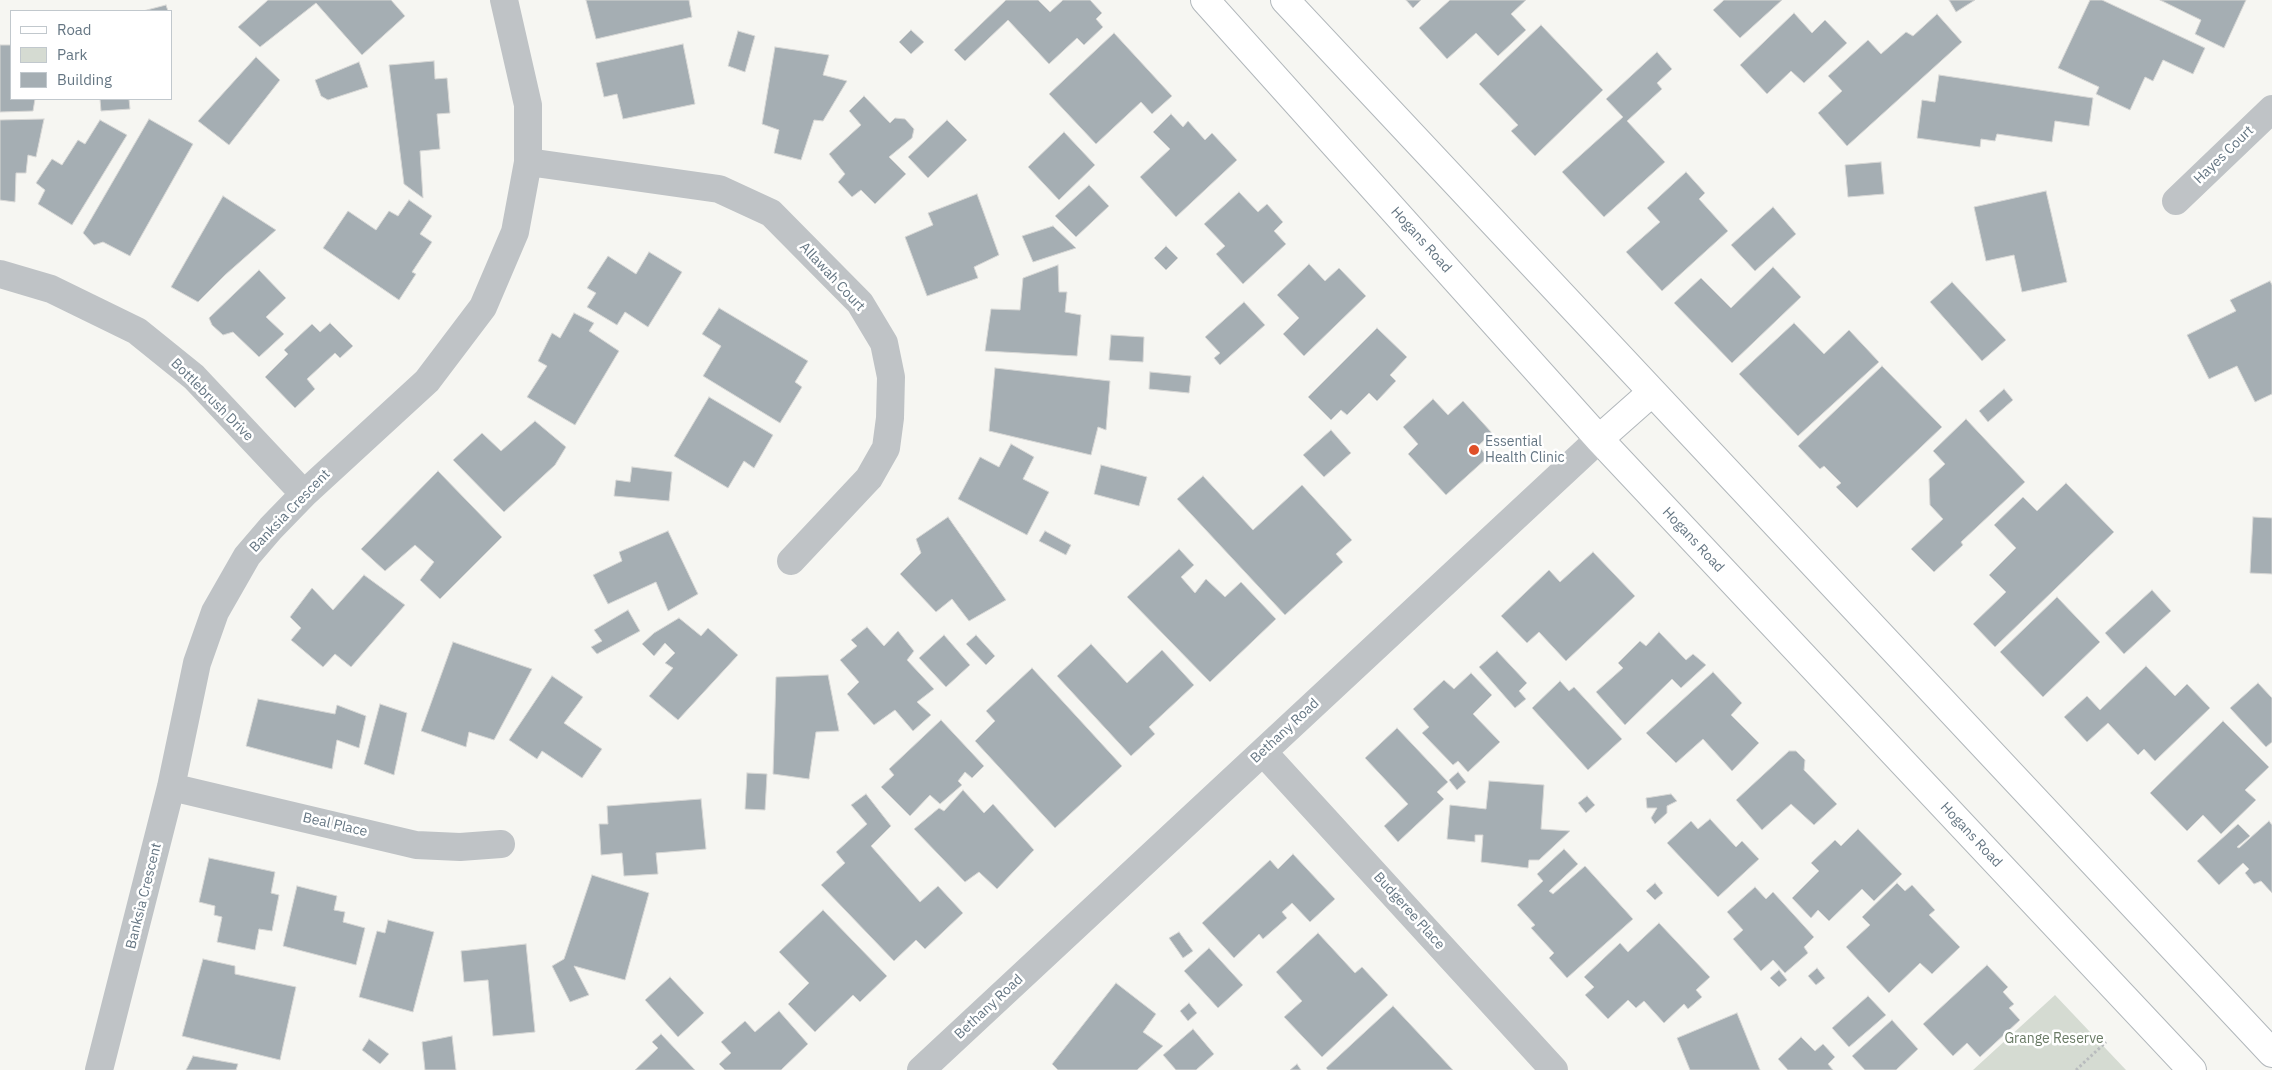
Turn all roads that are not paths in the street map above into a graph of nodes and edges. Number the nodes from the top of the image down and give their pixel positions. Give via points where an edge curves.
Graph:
1 (504, 0) edge
2 (1205, 0) edge
3 (1285, 0) edge
4 (2272, 109) edge
5 (528, 162) junction
6 (2176, 201) dead end
7 (0, 274) edge
8 (1651, 393) junction
9 (1599, 440) junction
10 (304, 494) junction
11 (791, 561) dead end
12 (1263, 752) junction
13 (172, 787) junction
14 (500, 844) dead end
15 (2272, 1053) edge
16 (933, 1066) edge
17 (99, 1070) edge
18 (1554, 1070) edge
19 (2192, 1070) edge

1 - 5 street, Banksia Crescent via 528,105
2 - 9 street, Hogans Road
3 - 8 street
4 - 6 street, Hayes Court
5 - 10 street, Banksia Crescent via 515,232 484,307 428,381
5 - 11 street, Allawah Court via 719,189 771,213 860,303 884,343 891,377 886,448 869,478
7 - 10 street, Bottlebrush Drive via 51,289 137,331 194,377
8 - 9 street, Bethany Road
8 - 15 street
9 - 12 street, Bethany Road
9 - 19 street, Hogans Road
10 - 13 street, Banksia Crescent via 247,556 215,612 197,663
12 - 16 street, Bethany Road
12 - 18 street, Budgeree Place
13 - 14 street, Beal Place via 416,845 460,847
13 - 17 street, Banksia Crescent

